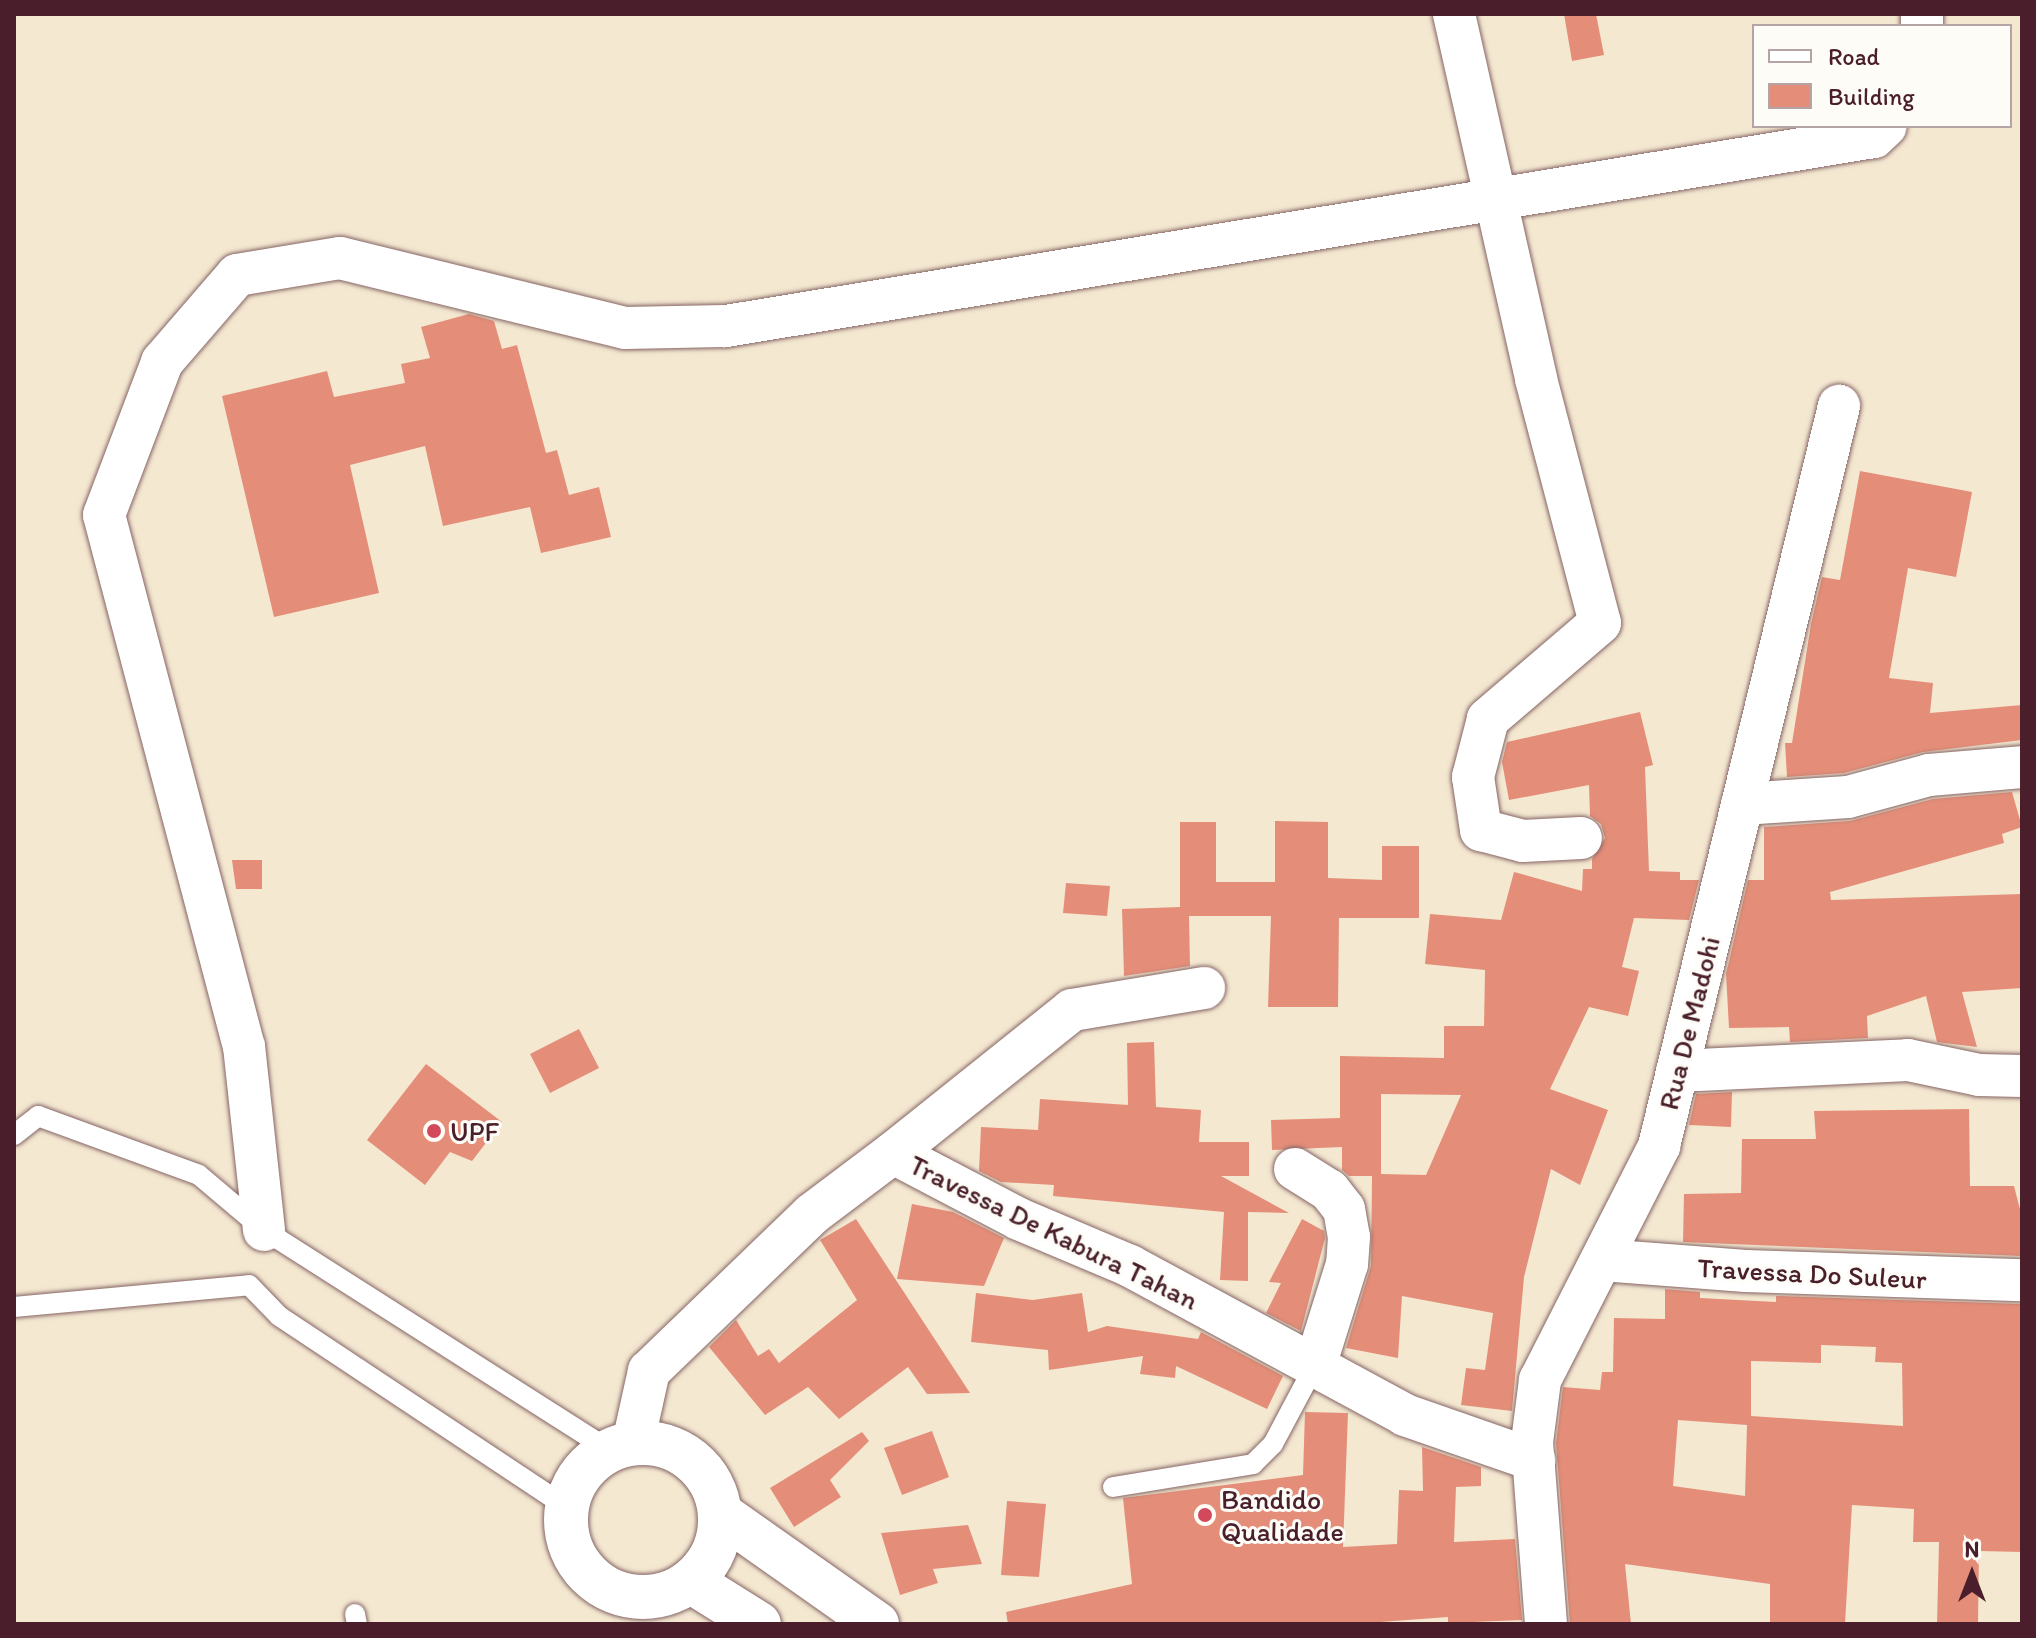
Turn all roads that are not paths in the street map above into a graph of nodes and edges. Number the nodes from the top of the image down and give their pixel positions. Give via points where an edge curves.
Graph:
1 (1454, 14) edge
2 (1884, 128) edge
3 (1495, 200) junction
4 (1839, 406) dead end
5 (2022, 767) edge
6 (1742, 804) junction
7 (1581, 838) dead end
8 (1204, 988) dead end
9 (1677, 1071) junction
10 (2022, 1076) edge
11 (14, 1135) edge
12 (893, 1153) junction
13 (1295, 1169) dead end
14 (264, 1230) junction
15 (1602, 1260) junction
16 (2022, 1280) edge
17 (14, 1307) edge
18 (1316, 1363) junction
19 (621, 1446) junction
20 (1534, 1460) junction
21 (1113, 1487) dead end
22 (566, 1507) junction
23 (721, 1514) junction
24 (692, 1582) junction
25 (759, 1624) edge
26 (877, 1624) edge
27 (1546, 1624) edge

1 - 3 street
2 - 3 street via 1874,137
3 - 7 street via 1600,623 1488,719 1473,777 1481,830 1523,841
3 - 14 street via 726,326 625,328 340,258 237,275 162,362 104,515 244,1047
4 - 6 street, Rua De Madohi
5 - 6 street via 1929,775 1848,797
6 - 9 street, Rua De Madohi
8 - 12 street via 1072,1010
9 - 10 street via 1908,1060 1979,1075
9 - 15 street, Rua De Madohi via 1659,1146
11 - 14 lane via 38,1116 199,1175
12 - 18 street, Travessa De Kabura Tahan
12 - 19 street, Travessa De Kabura Tahan via 812,1214 649,1371
13 - 18 street via 1329,1190 1344,1209 1349,1237 1347,1264
14 - 19 lane
15 - 16 street, Travessa Do Suleur via 1746,1271
15 - 20 street, Rua De Madohi via 1540,1380
17 - 22 lane via 249,1285 279,1316
18 - 20 street, Travessa De Kabura Tahan via 1405,1415
18 - 21 lane via 1273,1444 1253,1464
19 - 22 street via 588,1464
19 - 23 street via 682,1453 708,1480
20 - 27 street, Rua De Madohi
22 - 24 street via 572,1551 600,1586 629,1596 663,1595
23 - 24 street via 718,1542
23 - 26 street
24 - 25 street

